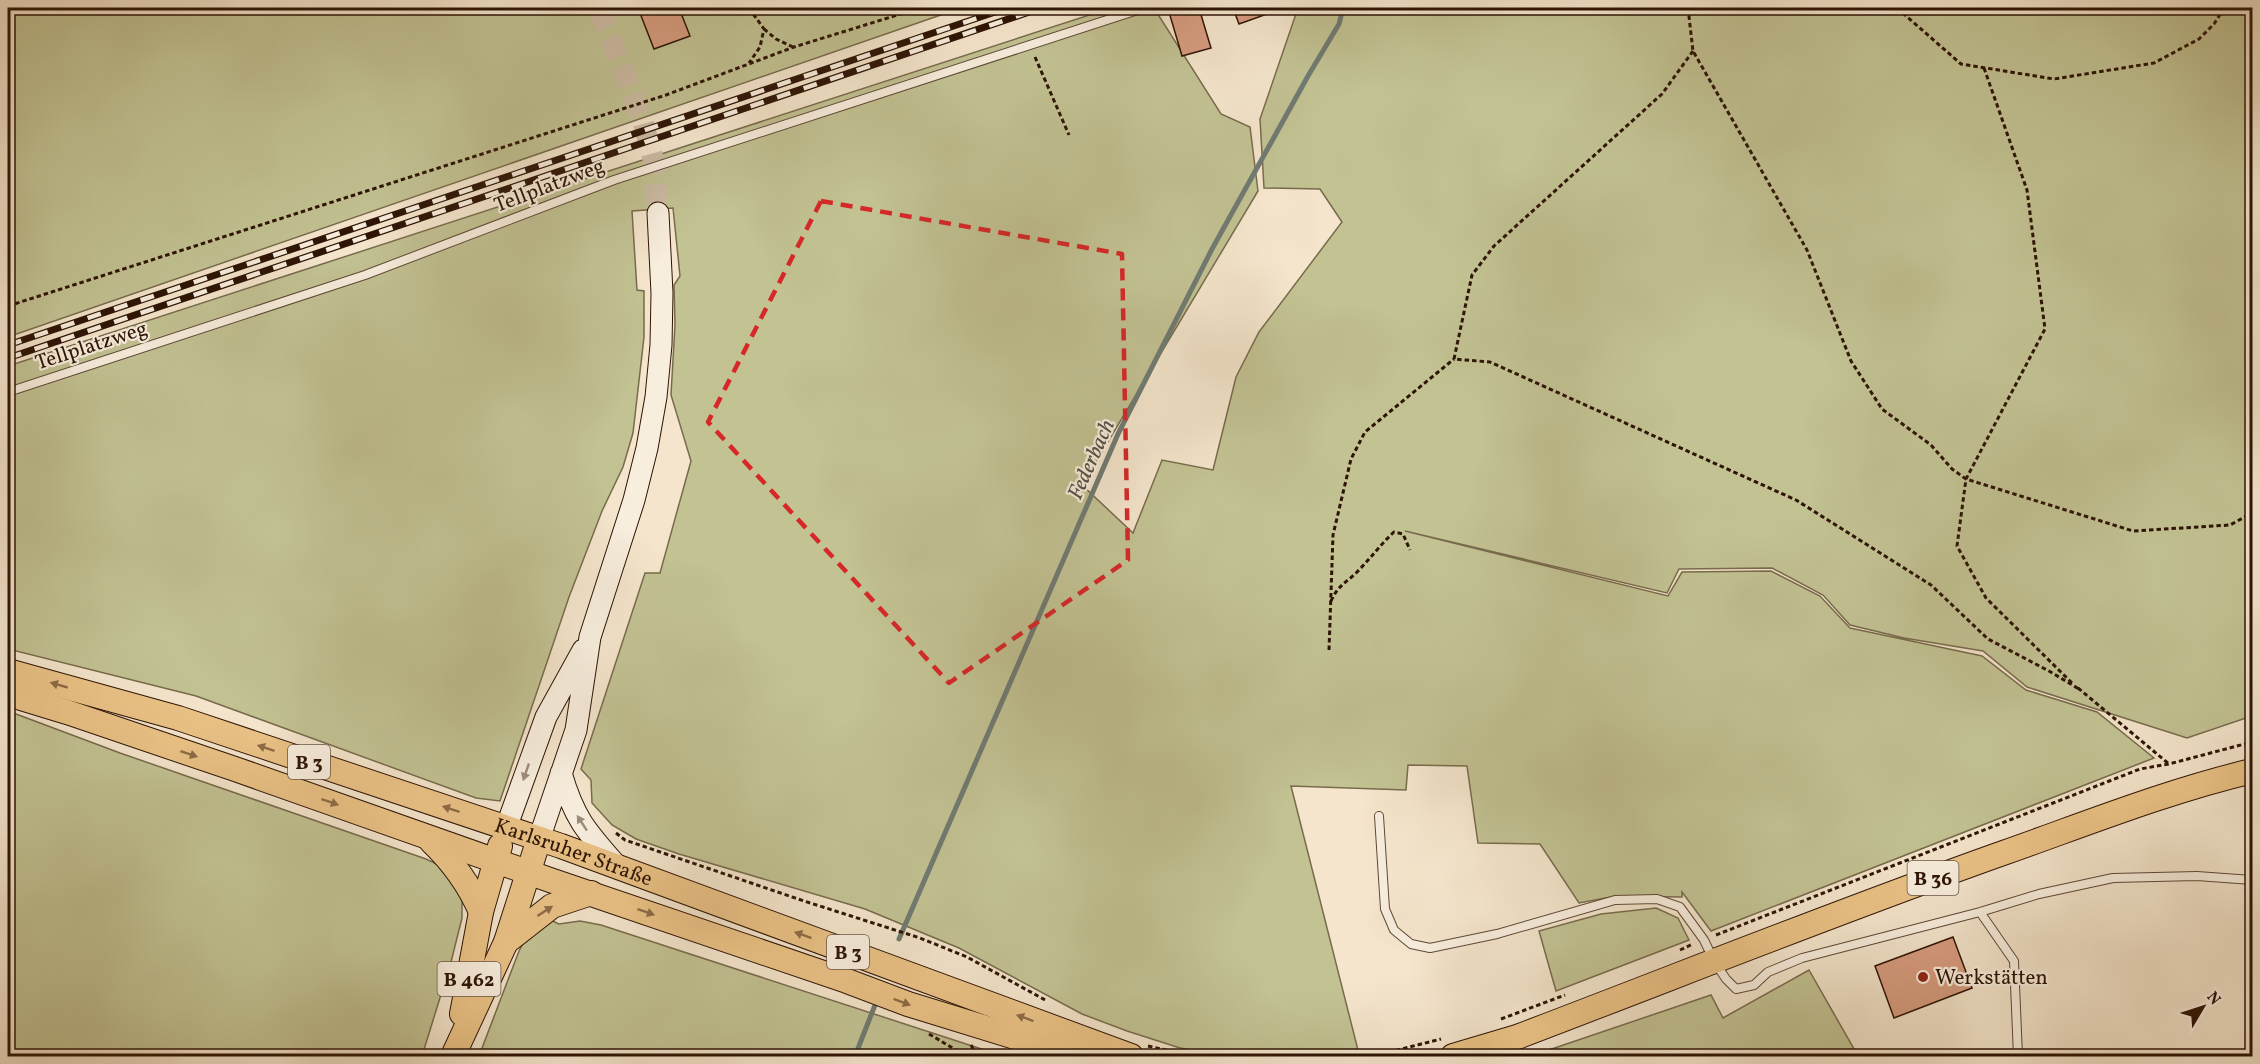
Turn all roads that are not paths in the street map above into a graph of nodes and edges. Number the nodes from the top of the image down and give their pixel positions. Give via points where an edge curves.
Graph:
1 (1144, 8) edge
2 (658, 213) tunnel mouth
3 (8, 392) edge
4 (590, 637) junction
5 (8, 671) edge
6 (8, 694) edge
7 (2253, 771) edge
8 (561, 773) junction
9 (1379, 816) dead end
10 (506, 828) junction
11 (426, 836) junction
12 (539, 839) junction
13 (496, 861) junction
14 (616, 865) junction
15 (528, 872) junction
16 (2253, 880) edge
17 (591, 893) junction
18 (481, 912) junction
19 (1980, 912) junction
20 (506, 942) junction
21 (1709, 950) junction
22 (1135, 1050) edge
23 (454, 1051) edge
24 (1451, 1051) edge
25 (1077, 1056) edge
26 (2018, 1056) edge

1 - 3 lane, Tellplatzweg via 614,180 365,275
2 - 4 main road via 662,293 656,397 634,500
4 - 8 main road via 576,730
4 -> 10 main road via 546,717
10 -> 5 main road, Karlsruher Straße / B 3 via 178,718
6 -> 11 main road, Karlsruher Straße / B 3
7 - 21 main road, B 36 via 2143,803 1914,885
8 - 12 main road
14 -> 8 main road via 578,820
9 - 21 lane via 1385,909 1394,930 1411,944 1430,948 1497,934 1615,900 1657,899 1680,907
10 - 12 main road, Karlsruher Straße / B 3
10 - 13 main road, B 462
11 - 13 main road, Karlsruher Straße / B 3
11 - 18 main road via 464,878
12 - 14 main road, Karlsruher Straße / B 3
12 - 15 main road, B 462
13 - 15 main road, Karlsruher Straße / B 3
13 - 18 main road, B 462
22 -> 14 main road, Karlsruher Straße / B 3
15 - 17 main road, B 3
15 - 20 main road, B 462
16 - 19 lane via 2197,876 2113,878
20 -> 17 main road via 552,906
17 -> 25 main road, B 3 via 918,1007
18 - 23 main road, B 462
19 - 21 lane via 1802,958 1768,972 1754,985 1742,989 1736,989 1726,979
19 - 26 lane via 2014,961
20 - 23 main road, B 462
21 - 24 main road, B 36 via 1517,1037

